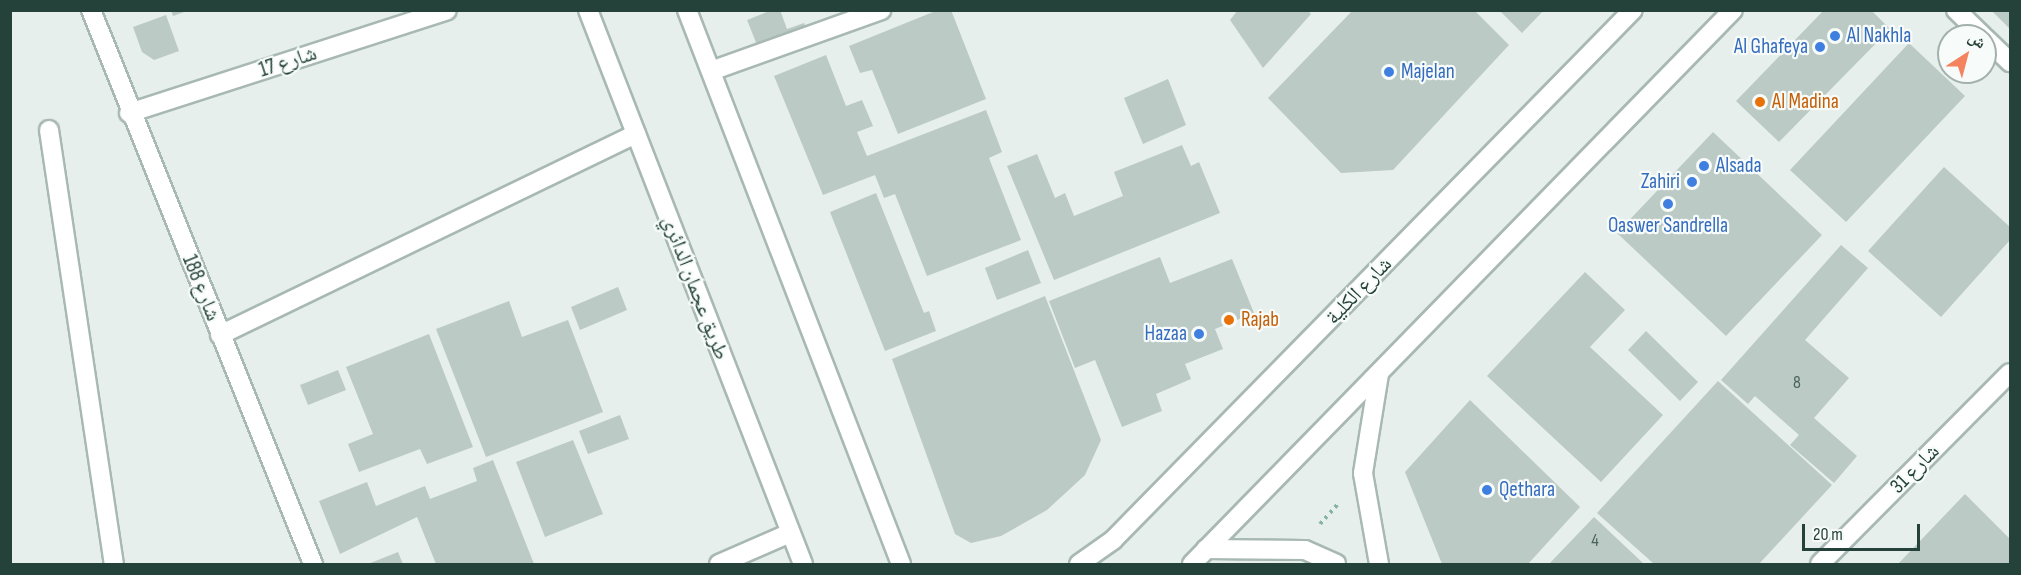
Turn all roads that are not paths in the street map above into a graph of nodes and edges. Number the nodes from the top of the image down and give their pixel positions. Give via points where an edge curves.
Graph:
1 (91, 10) edge
2 (447, 10) edge
3 (588, 10) edge
4 (687, 10) edge
5 (881, 10) edge
6 (1633, 10) edge
7 (1733, 10) edge
8 (1956, 10) edge
9 (1971, 24) edge
10 (1997, 50) edge
11 (2010, 62) edge
12 (711, 71) junction
13 (129, 113) junction
14 (50, 130) dead end
15 (636, 134) junction
16 (220, 335) junction
17 (2010, 373) edge
18 (1379, 374) junction
19 (790, 533) junction
20 (1206, 549) junction
21 (114, 564) edge
22 (313, 564) edge
23 (719, 564) edge
24 (803, 564) edge
25 (901, 564) edge
26 (1079, 564) edge
27 (1192, 564) edge
28 (1336, 564) edge
29 (1379, 564) edge
30 (1820, 564) edge

1 - 13 main road, شارع 188
2 - 13 main road, شارع 17
3 - 15 main road, طريق عجمان الدائري
4 - 12 main road
5 - 12 main road
6 - 26 main road, شارع الكلية via 1113,540
7 - 18 main road
8 - 9 main road
10 - 11 main road
12 - 25 main road
13 - 16 main road, شارع 188
14 - 21 main road
15 - 16 main road
15 - 19 main road, طريق عجمان الدائري
16 - 22 main road, شارع 188
17 - 30 main road, شارع 31
18 - 20 main road
18 - 29 main road via 1365,454 1365,495
19 - 23 main road
19 - 24 main road, طريق عجمان الدائري
20 - 27 main road
20 - 28 main road via 1305,550

